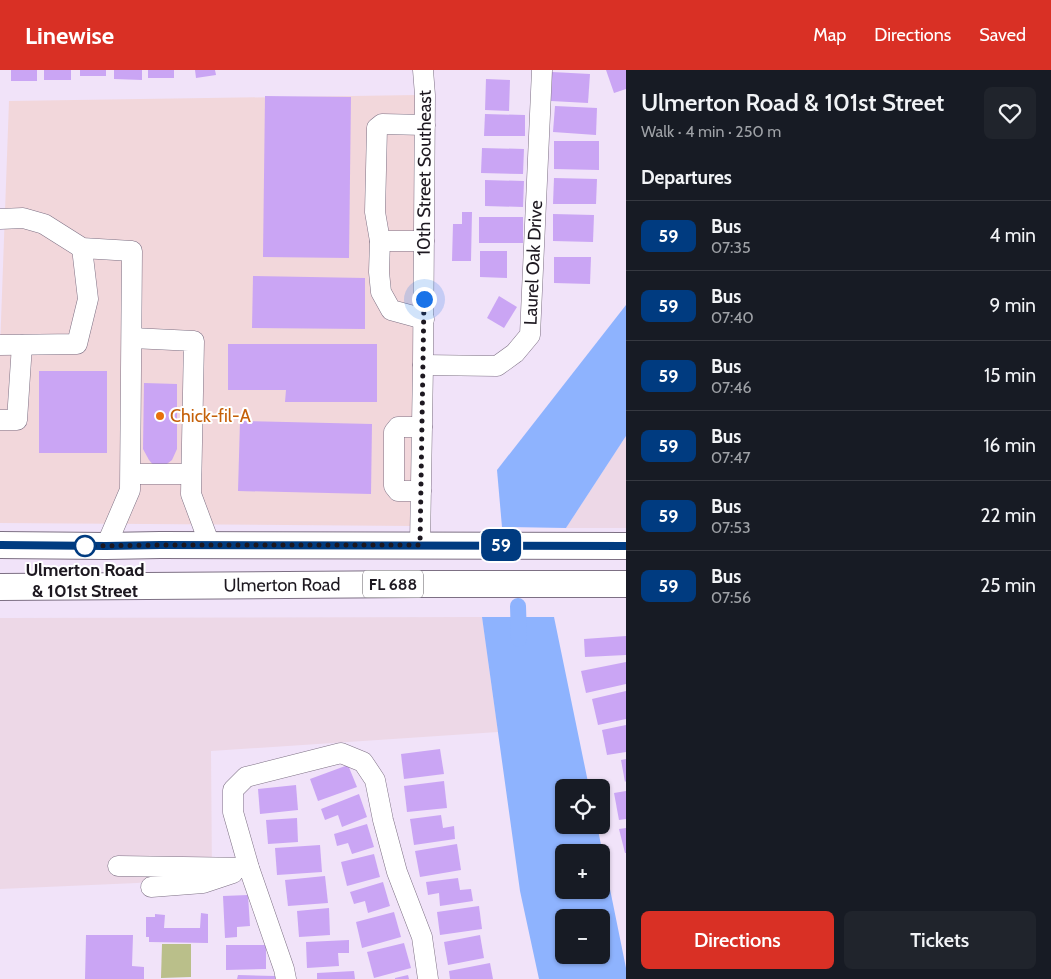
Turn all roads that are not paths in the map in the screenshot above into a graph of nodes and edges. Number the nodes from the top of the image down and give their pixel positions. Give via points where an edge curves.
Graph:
1 (422, 70) edge
2 (542, 70) edge
3 (425, 125) junction
4 (0, 219) edge
5 (380, 241) junction
6 (424, 241) junction
7 (82, 248) junction
8 (424, 319) junction
9 (132, 338) junction
10 (0, 345) edge
11 (22, 345) junction
12 (423, 366) junction
13 (0, 420) edge
14 (422, 427) junction
15 (131, 474) junction
16 (191, 474) junction
17 (421, 491) junction
18 (0, 545) edge
19 (210, 545) junction
20 (420, 545) junction
21 (106, 546) junction
22 (626, 546) edge
23 (626, 584) edge
24 (0, 587) edge
25 (118, 866) dead end
26 (250, 868) junction
27 (151, 887) dead end
28 (286, 979) edge
29 (428, 979) edge

1 - 3 street, 10th Street Southeast
2 - 12 street, Laurel Oak Drive via 530,336 497,366
3 - 5 street via 382,124 377,128 375,212
3 - 6 street, 10th Street Southeast
4 - 7 street via 23,218 44,224
5 - 6 street
5 - 8 street via 381,292 391,310
6 - 8 street, 10th Street Southeast
7 - 9 street via 132,251
7 - 11 street via 88,299 76,344
8 - 12 street, 10th Street Southeast
9 - 15 street
9 - 16 street via 194,341
10 - 11 street
11 - 13 street via 17,420
12 - 14 street, 10th Street Southeast
14 - 17 street, 10th Street Southeast
14 - 17 street via 398,428 394,432 394,486 398,491
15 - 16 street
15 - 21 street via 130,490
16 - 19 street via 191,494
17 - 20 street, 10th Street Southeast
18 - 21 main road, FL 688
19 - 20 main road, FL 688
19 - 21 main road, FL 688
20 - 22 main road, FL 688
23 - 24 main road, Ulmerton Road / FL 688
25 - 26 street
26 - 27 street via 203,883
26 - 28 street
26 - 29 street via 233,812 233,790 246,777 341,753 363,762 375,780 397,872 422,937

